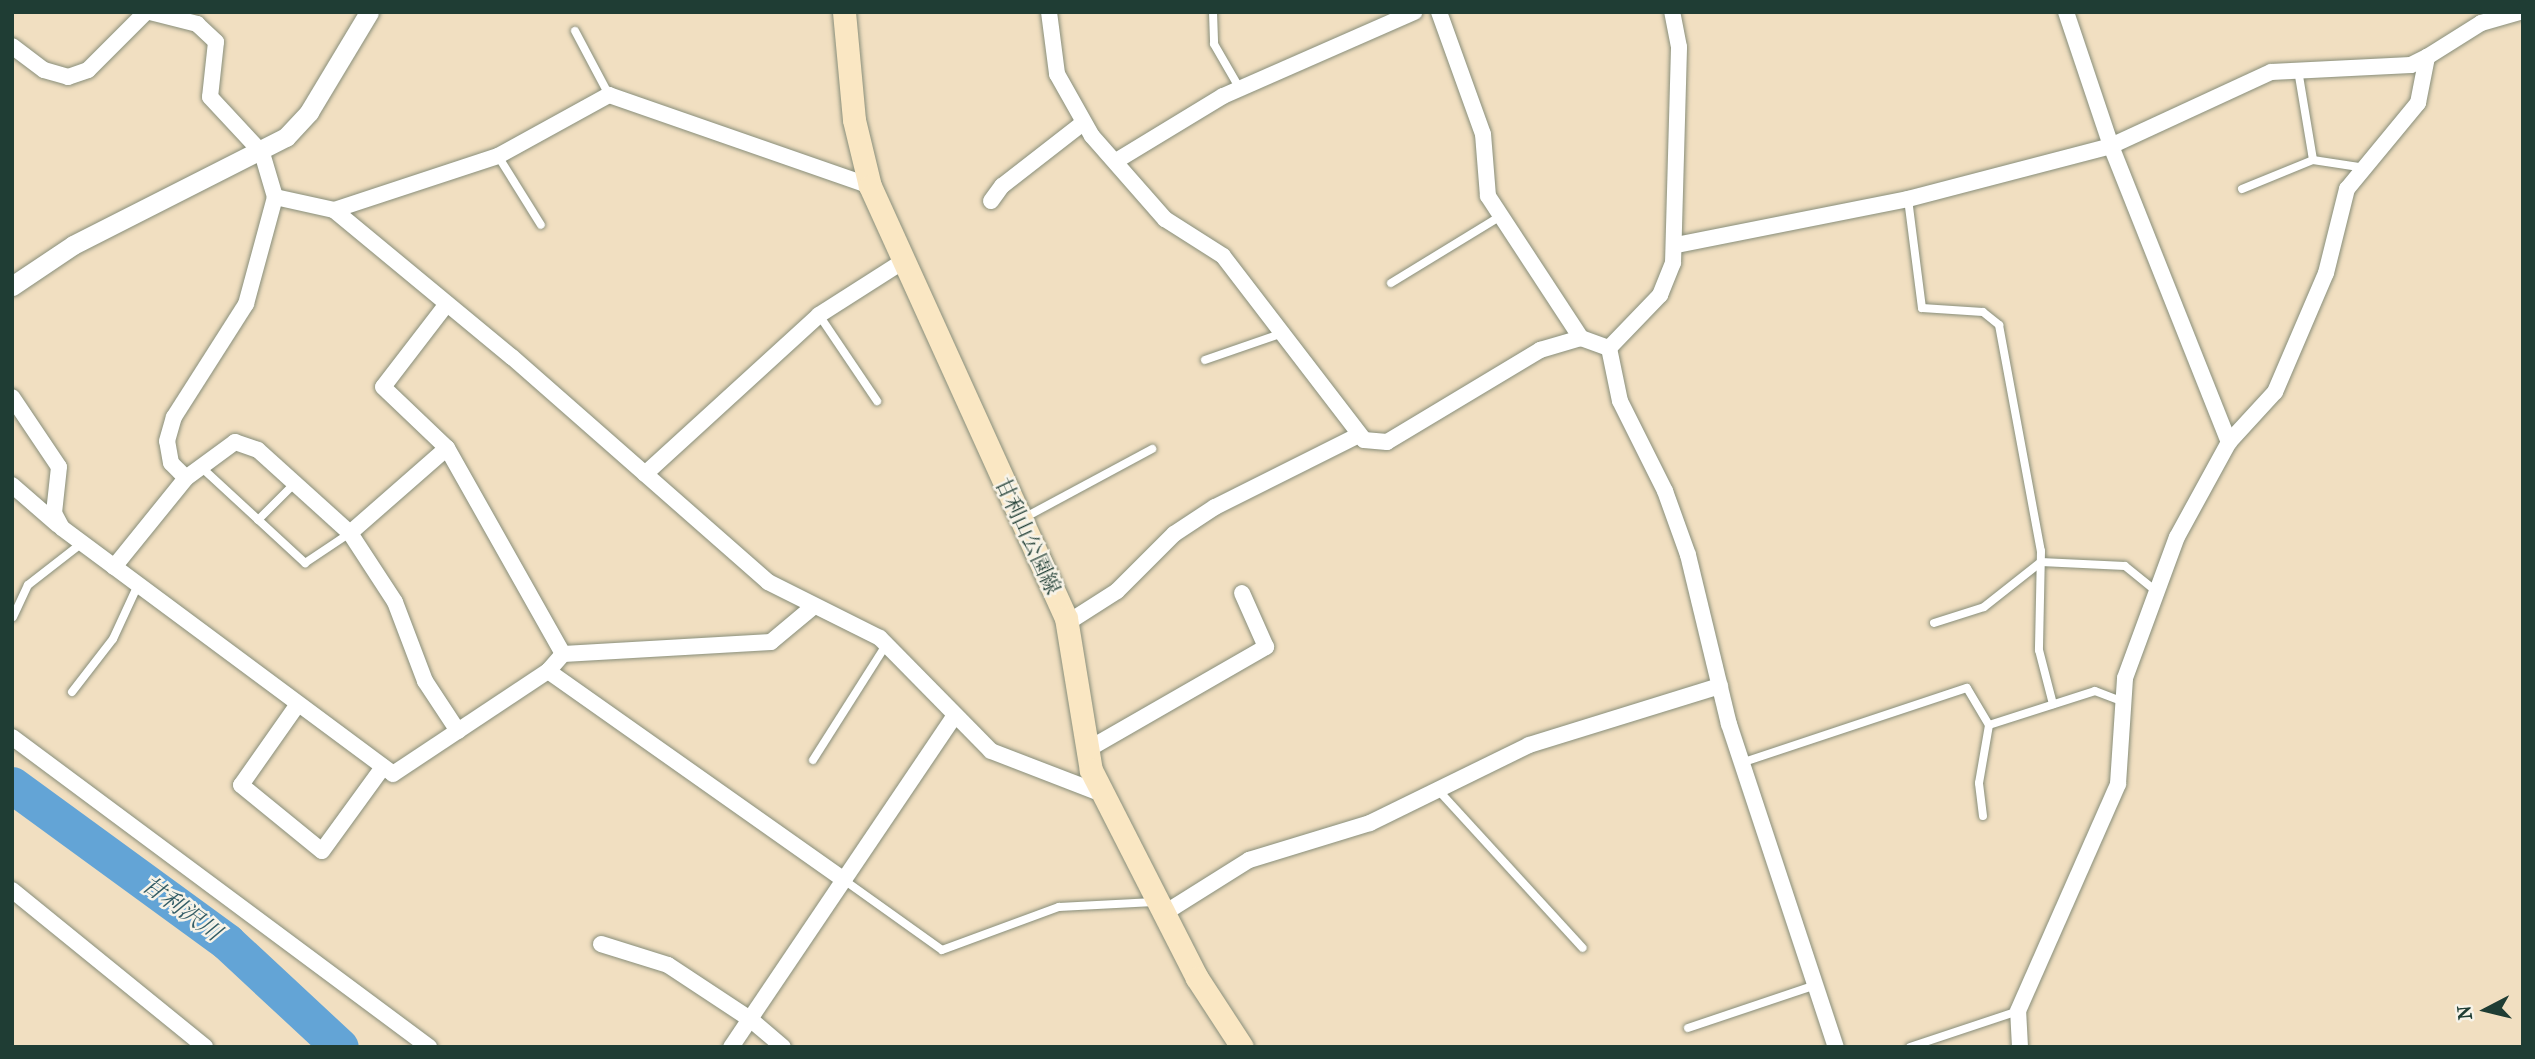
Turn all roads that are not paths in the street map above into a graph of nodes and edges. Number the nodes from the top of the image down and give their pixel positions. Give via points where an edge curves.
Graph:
1 (148, 12) edge
2 (369, 12) edge
3 (844, 12) edge
4 (1049, 12) edge
5 (1213, 12) edge
6 (1414, 12) edge
7 (1438, 12) edge
8 (1672, 12) edge
9 (2066, 12) edge
10 (2519, 12) edge
11 (196, 18) edge
12 (2481, 18) edge
13 (575, 31) dead end
14 (12, 46) edge
15 (2427, 57) junction
16 (2298, 70) junction
17 (1240, 89) junction
18 (609, 94) junction
19 (1083, 123) junction
20 (2111, 146) junction
21 (262, 153) junction
22 (498, 156) junction
23 (2313, 160) junction
24 (1116, 161) junction
25 (2365, 168) junction
26 (870, 186) junction
27 (2242, 189) dead end
28 (275, 197) junction
29 (1908, 199) junction
30 (991, 201) dead end
31 (334, 210) junction
32 (1499, 217) junction
33 (541, 225) dead end
34 (1676, 245) junction
35 (902, 262) junction
36 (1391, 283) dead end
37 (12, 286) edge
38 (446, 305) junction
39 (819, 315) junction
40 (1283, 333) junction
41 (1581, 338) junction
42 (1609, 348) junction
43 (1205, 360) dead end
44 (12, 397) edge
45 (877, 401) dead end
46 (1359, 435) junction
47 (2229, 442) junction
48 (447, 448) junction
49 (1152, 449) dead end
50 (201, 467) junction
51 (645, 474) junction
52 (186, 478) junction
53 (295, 483) junction
54 (12, 485) edge
55 (258, 520) junction
56 (1021, 520) junction
57 (62, 528) junction
58 (349, 533) junction
59 (82, 543) junction
60 (2041, 562) junction
61 (114, 567) junction
62 (138, 585) junction
63 (2155, 590) junction
64 (1242, 593) dead end
65 (814, 607) junction
66 (13, 617) edge
67 (1067, 623) junction
68 (1934, 623) dead end
69 (887, 644) junction
70 (563, 654) junction
71 (548, 671) junction
72 (1720, 686) junction
73 (72, 692) dead end
74 (2124, 702) junction
75 (298, 704) junction
76 (2053, 704) junction
77 (953, 718) junction
78 (1989, 725) junction
79 (458, 731) junction
80 (12, 737) edge
81 (1085, 751) junction
82 (813, 760) dead end
83 (1741, 763) junction
84 (383, 767) junction
85 (1437, 789) junction
86 (1100, 793) junction
87 (1983, 817) dead end
88 (845, 880) junction
89 (14, 896) edge
90 (1160, 908) junction
91 (601, 944) dead end
92 (1583, 948) dead end
93 (1814, 986) junction
94 (2018, 1011) junction
95 (750, 1019) junction
96 (1688, 1028) dead end
97 (205, 1047) edge
98 (429, 1047) edge
99 (731, 1047) edge
100 (783, 1047) edge
101 (1241, 1047) edge
102 (1836, 1047) edge
103 (1910, 1047) edge
104 (2020, 1047) edge

1 - 11 street
1 - 14 street via 88,70 68,77 44,71
2 - 21 street via 309,112
3 - 26 main road, 甘利山公園線 via 854,120
4 - 19 street via 1057,74
5 - 17 lane via 1214,44
6 - 17 street
7 - 32 street via 1483,134 1484,178
8 - 34 street via 1679,47
9 - 20 street
10 - 12 street
11 - 21 street via 216,42 210,97
12 - 15 street
13 - 18 lane
15 - 16 street via 2411,65
15 - 25 street via 2418,103
16 - 20 street via 2227,89
16 - 23 lane
17 - 24 street
18 - 22 street
18 - 26 street
19 - 24 street
19 - 30 street via 1002,186
20 - 29 street
20 - 47 street
21 - 28 street
21 - 37 street via 73,245
22 - 31 street
22 - 33 lane
23 - 25 lane
23 - 27 lane
24 - 40 street via 1166,219 1223,256
25 - 47 street via 2347,189 2334,246 2297,330 2289,364 2275,392
26 - 35 main road, 甘利山公園線
28 - 31 street
28 - 52 street via 246,304 174,416 167,441 171,463
29 - 34 street
29 - 60 lane via 1922,308 1983,312 1999,325
31 - 38 street
32 - 36 lane
32 - 41 street
34 - 42 street via 1660,295
35 - 39 street
35 - 56 main road, 甘利山公園線
38 - 48 street via 383,387
38 - 51 street
39 - 45 lane
39 - 51 street
40 - 43 lane
40 - 46 street
41 - 42 street
41 - 46 street via 1540,349 1387,442 1377,445
42 - 72 street via 1620,401 1665,491 1688,555
44 - 57 street via 59,467 54,513
46 - 67 street via 1215,508 1174,534 1117,591
47 - 63 street
48 - 58 street
48 - 70 street
49 - 56 lane
50 - 52 street
50 - 53 street via 234,442 258,450
50 - 55 lane
51 - 65 street via 768,582
52 - 61 street
53 - 55 lane
53 - 58 street
54 - 57 street
55 - 58 lane via 305,562
56 - 67 main road, 甘利山公園線
57 - 59 street
58 - 79 street via 395,601 425,681
59 - 61 street
59 - 66 lane via 28,585
60 - 63 lane via 2125,566
60 - 68 lane via 1984,607
60 - 76 lane via 2039,650
61 - 62 street
62 - 73 lane via 113,639
62 - 75 street
63 - 74 street via 2133,644
64 - 81 street via 1266,647
65 - 69 street
65 - 70 street via 771,642
67 - 81 main road, 甘利山公園線
69 - 77 street
69 - 82 lane
70 - 71 street
71 - 79 street
71 - 88 street
72 - 83 street
72 - 85 street via 1529,746
74 - 76 lane via 2095,691
74 - 94 street via 2118,784
75 - 84 street
75 - 84 street via 241,785 322,851
76 - 78 lane
77 - 86 street via 991,751
77 - 88 street
78 - 83 lane via 1967,688
78 - 87 lane via 1979,783
79 - 84 street via 393,774
80 - 98 street
81 - 86 main road, 甘利山公園線
83 - 93 street
85 - 90 street via 1370,823 1250,860
85 - 92 lane
86 - 90 main road, 甘利山公園線
88 - 90 lane via 943,950 1059,907
88 - 95 street
89 - 97 street
90 - 101 main road, 甘利山公園線
91 - 95 street via 668,965
93 - 96 lane
93 - 102 street
94 - 103 lane
94 - 104 street
95 - 99 street
95 - 100 street

